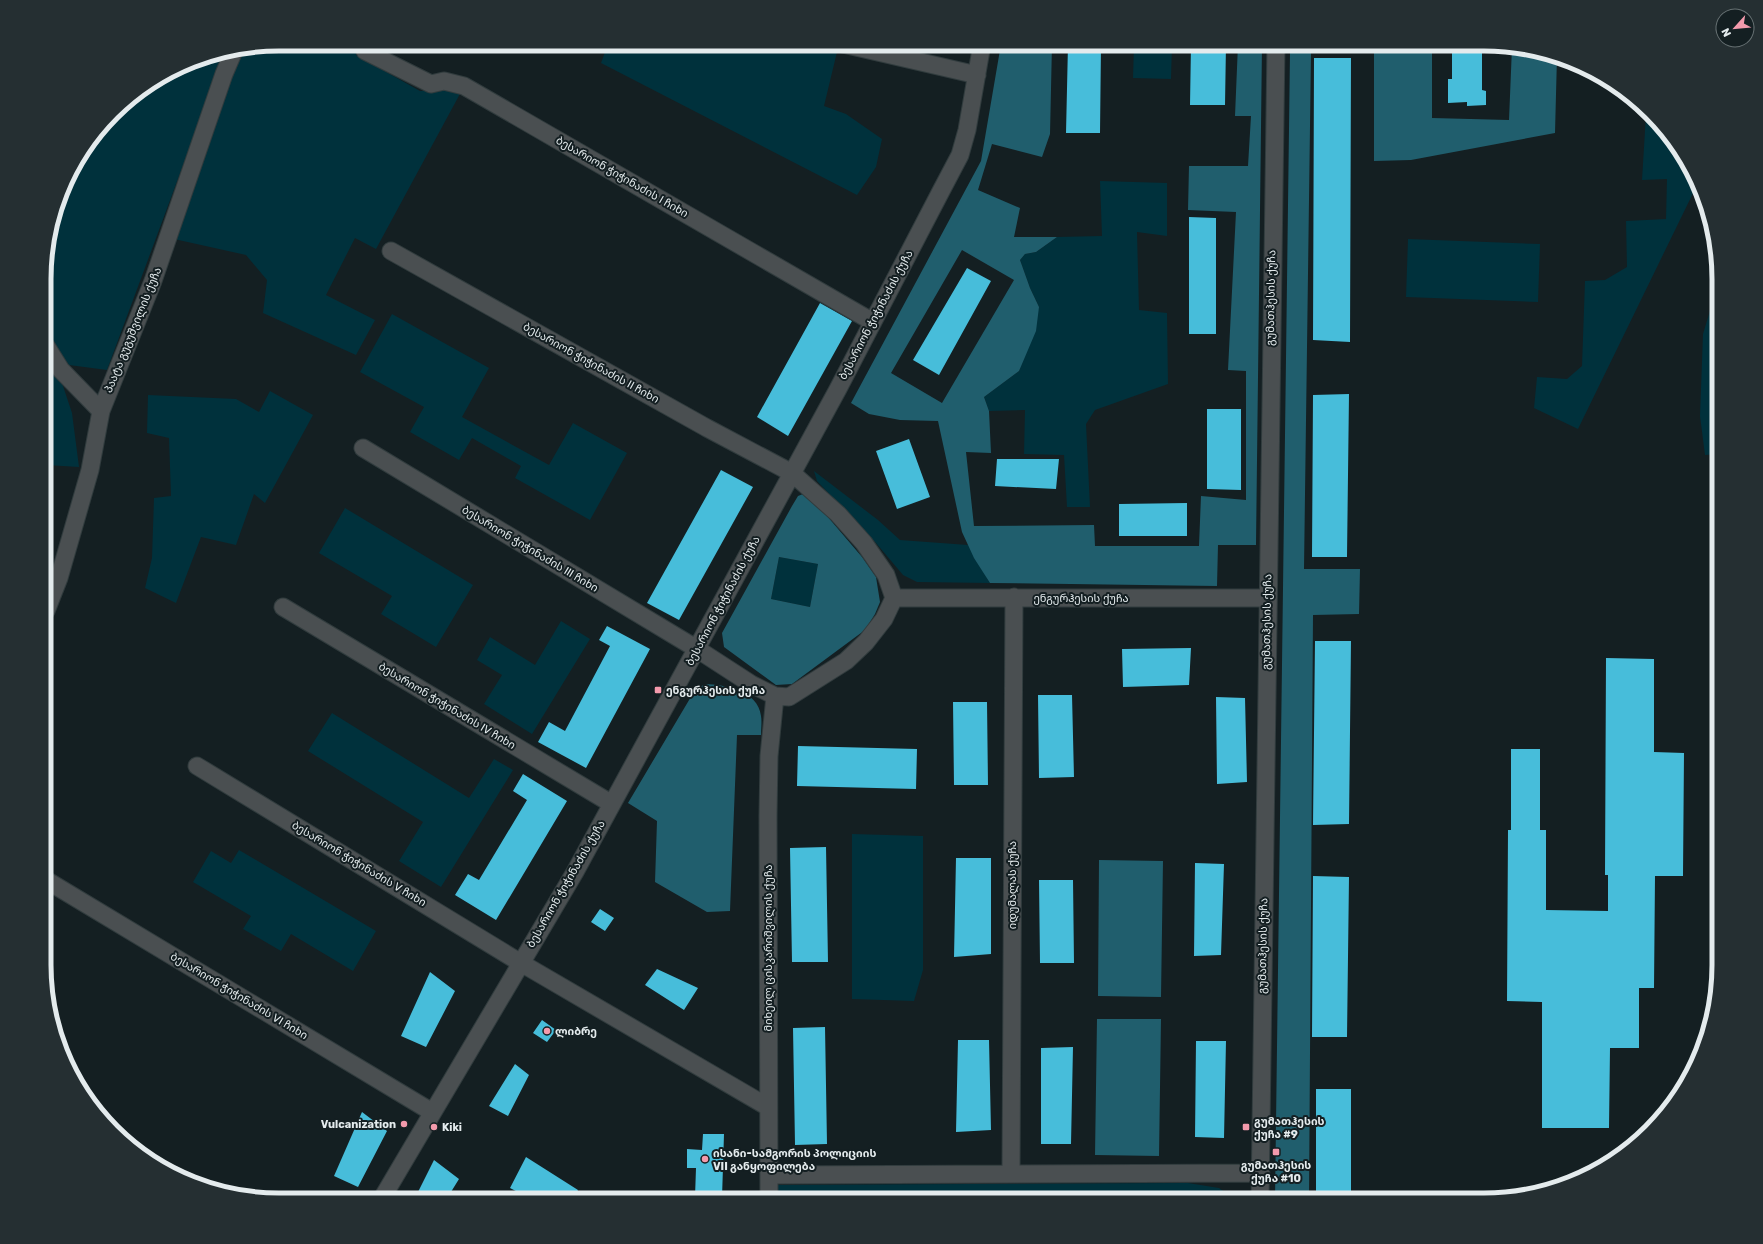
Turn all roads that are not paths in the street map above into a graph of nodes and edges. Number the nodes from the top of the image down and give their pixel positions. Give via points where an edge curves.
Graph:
1 (365, 51) dead end
2 (873, 51) edge
3 (981, 51) edge
4 (1276, 51) edge
5 (232, 56) edge
6 (977, 75) junction
7 (391, 251) dead end
8 (873, 322) junction
9 (51, 354) edge
10 (101, 411) junction
11 (363, 448) dead end
12 (792, 473) junction
13 (1014, 597) junction
14 (51, 598) edge
15 (894, 598) junction
16 (1267, 598) junction
17 (283, 607) dead end
18 (698, 649) junction
19 (775, 696) junction
20 (197, 766) dead end
21 (612, 804) junction
22 (51, 883) edge
23 (521, 963) junction
24 (768, 1106) junction
25 (432, 1112) junction
26 (1261, 1172) junction
27 (1011, 1173) junction
28 (769, 1176) junction
29 (385, 1193) edge
30 (769, 1193) edge
31 (1260, 1193) edge

1 - 8 street, ბესარიონ ჭიჭინაძის I ჩიხი via 431,84 444,81 464,86
2 - 6 street
3 - 6 street, ბესარიონ ჭიჭინაძის ქუჩა
4 - 16 street, გუმათჰესის ქუჩა
5 - 10 street, პაატა გუგუშვილის ქუჩა via 153,281
6 - 8 street, ბესარიონ ჭიჭინაძის ქუჩა via 960,155
7 - 12 street, ბესარიონ ჭიჭინაძის II ჩიხი
8 - 12 street, ბესარიონ ჭიჭინაძის ქუჩა
9 - 10 street via 61,370
10 - 14 street, პაატა გუგუშვილის ქუჩა via 90,470
11 - 18 street, ბესარიონ ჭიჭინაძის III ჩიხი
12 - 15 street via 838,514 864,543 886,575
12 - 18 street, ბესარიონ ჭიჭინაძის ქუჩა
13 - 15 street, ენგურჰესის ქუჩა
13 - 16 street, ენგურჰესის ქუჩა
13 - 27 street, იდუმალას ქუჩა
15 - 19 street via 884,619 866,642 846,661 789,697
16 - 26 street, გუმათჰესის ქუჩა
17 - 21 street, ბესარიონ ჭიჭინაძის IV ჩიხი
18 - 19 street via 751,684
18 - 21 street, ბესარიონ ჭიჭინაძის ქუჩა
19 - 24 street, მიხეილ ცისკარიშვილის ქუჩა via 768,764
20 - 23 street, ბესარიონ ჭიჭინაძის V ჩიხი
21 - 23 street, ბესარიონ ჭიჭინაძის ქუჩა
22 - 25 street, ბესარიონ ჭიჭინაძის VI ჩიხი
23 - 24 street, ბესარიონ ჭიჭინაძის V ჩიხი
23 - 25 street, ბესარიონ ჭიჭინაძის ქუჩა
24 - 28 street, მიხეილ ცისკარიშვილის ქუჩა
25 - 29 street, ბესარიონ ჭიჭინაძის ქუჩა
26 - 27 street
26 - 31 street, გუმათჰესის ქუჩა
27 - 28 street
28 - 30 street, მიხეილ ცისკარიშვილის ქუჩა

